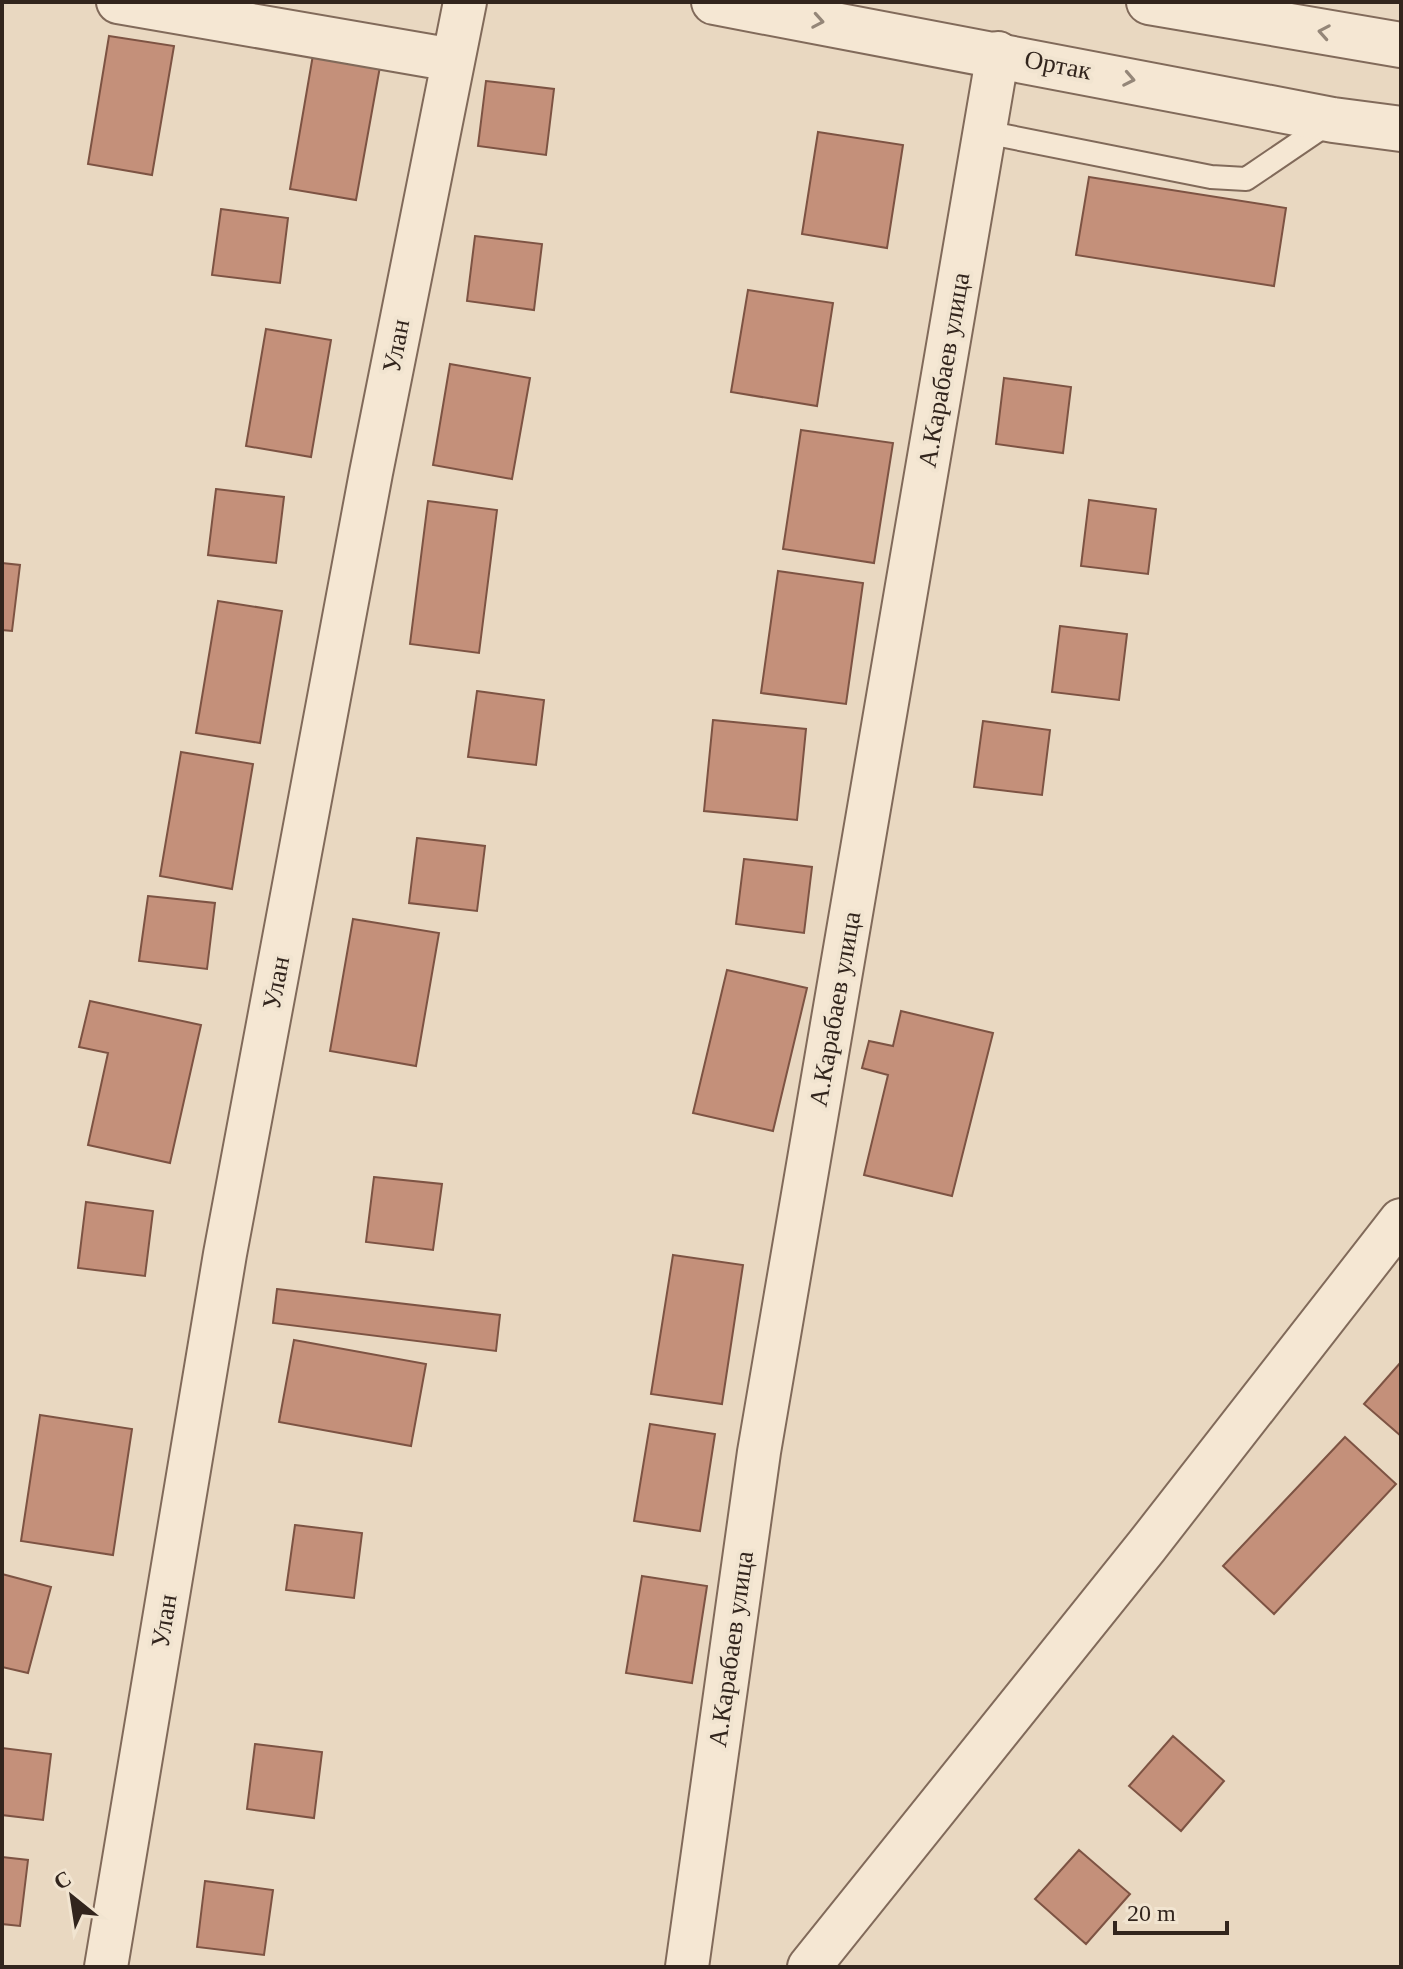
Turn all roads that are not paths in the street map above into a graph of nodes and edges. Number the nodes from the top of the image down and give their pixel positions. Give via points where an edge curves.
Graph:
1 (118, 2) edge
2 (465, 2) edge
3 (714, 2) edge
4 (1149, 2) edge
5 (1401, 45) edge
6 (998, 53) junction
7 (453, 60) junction
8 (1333, 120) junction
9 (1401, 129) edge
10 (985, 132) junction
11 (1401, 1220) edge
12 (106, 1967) edge
13 (687, 1967) edge
14 (809, 1967) edge

1 - 7 street
2 - 7 street, Улан
3 -> 6 street, Ортак
5 -> 4 street
6 -> 8 street, Ортак
6 - 10 street, А.Карабаев улица
7 - 12 street, Улан via 228,1239
8 - 9 street, Ортак
8 - 10 lane via 1246,179 1211,177
10 - 13 street, А.Карабаев улица via 759,1452
11 - 14 street

